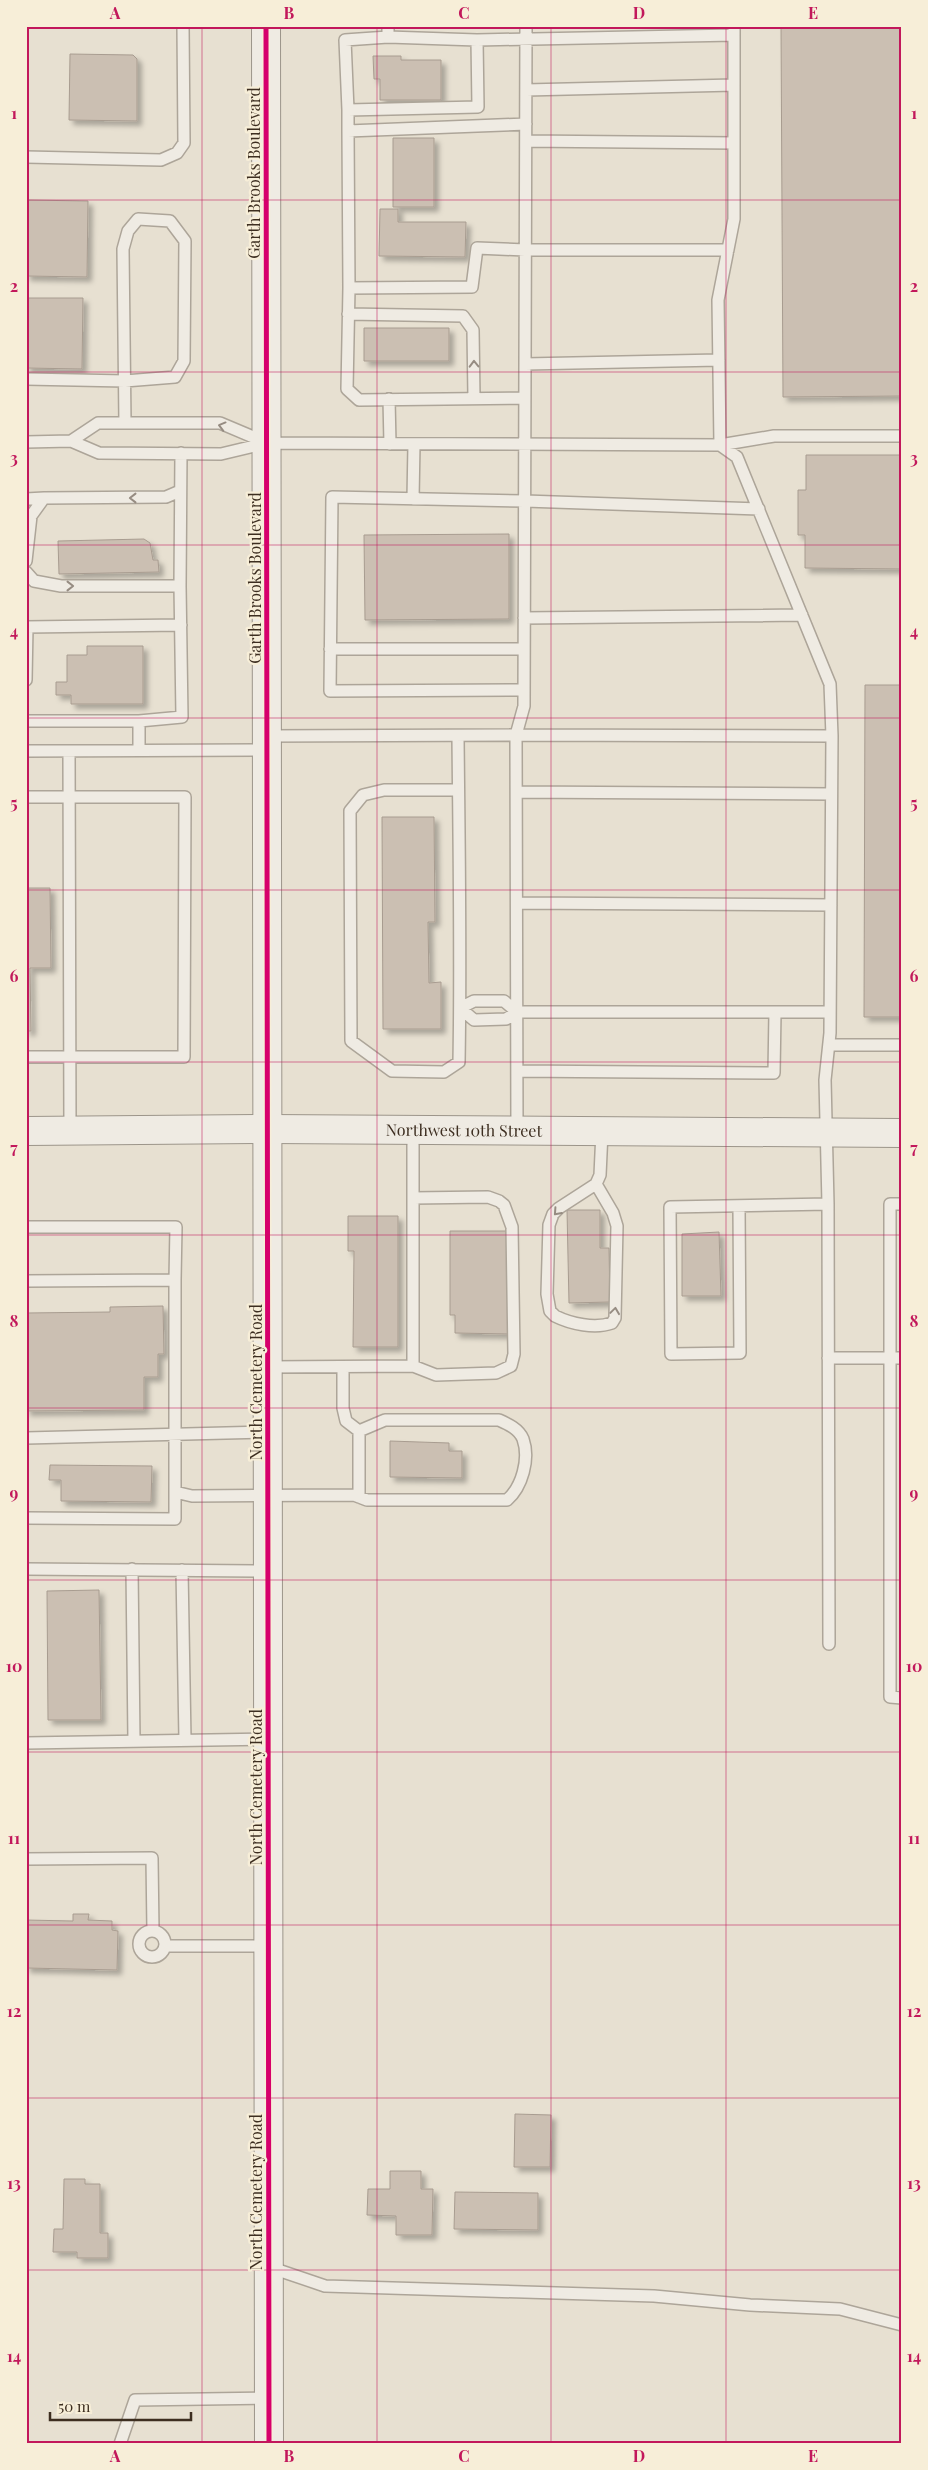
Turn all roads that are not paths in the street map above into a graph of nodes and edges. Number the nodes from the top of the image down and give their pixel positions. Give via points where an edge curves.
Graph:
1 (183, 26) edge
2 (266, 26) edge
3 (526, 26) edge
4 (734, 31) edge
5 (388, 32) edge
6 (526, 39) junction
7 (477, 40) junction
8 (734, 85) junction
9 (526, 90) junction
10 (348, 110) junction
11 (526, 124) junction
12 (348, 131) junction
13 (526, 141) junction
14 (734, 143) junction
15 (26, 157) edge
16 (525, 250) junction
17 (728, 250) junction
18 (349, 288) junction
19 (348, 314) junction
20 (719, 360) junction
21 (525, 364) junction
22 (26, 379) edge
23 (125, 381) junction
24 (474, 398) junction
25 (525, 398) junction
26 (389, 399) junction
27 (125, 424) junction
28 (902, 436) edge
29 (71, 441) junction
30 (26, 442) edge
31 (267, 443) junction
32 (390, 444) junction
33 (414, 444) junction
34 (525, 444) junction
35 (720, 445) junction
36 (181, 453) junction
37 (180, 491) junction
38 (44, 498) junction
39 (26, 499) edge
40 (413, 499) junction
41 (525, 501) junction
42 (759, 509) junction
43 (26, 562) edge
44 (26, 572) edge
45 (180, 586) junction
46 (802, 615) junction
47 (524, 618) junction
48 (181, 626) junction
49 (26, 627) edge
50 (330, 649) junction
51 (524, 649) junction
52 (26, 680) edge
53 (524, 690) junction
54 (26, 721) edge
55 (139, 721) junction
56 (516, 735) junction
57 (458, 736) junction
58 (832, 736) junction
59 (268, 743) junction
60 (139, 750) junction
61 (26, 751) edge
62 (69, 751) junction
63 (458, 790) junction
64 (517, 792) junction
65 (831, 794) junction
66 (26, 797) edge
67 (69, 797) junction
68 (517, 903) junction
69 (831, 905) junction
70 (460, 1008) junction
71 (517, 1012) junction
72 (775, 1012) junction
73 (830, 1012) junction
74 (829, 1045) junction
75 (902, 1045) edge
76 (70, 1056) junction
77 (26, 1057) edge
78 (517, 1071) junction
79 (269, 1129) junction
80 (70, 1130) junction
81 (412, 1130) junction
82 (26, 1131) edge
83 (517, 1131) junction
84 (602, 1132) junction
85 (826, 1133) junction
86 (902, 1133) edge
87 (596, 1184) junction
88 (412, 1198) junction
89 (828, 1204) junction
90 (902, 1204) edge
91 (739, 1206) junction
92 (26, 1226) edge
93 (175, 1280) junction
94 (26, 1282) edge
95 (828, 1358) junction
96 (896, 1358) edge
97 (413, 1366) junction
98 (343, 1367) junction
99 (269, 1368) junction
100 (359, 1431) junction
101 (269, 1432) junction
102 (177, 1436) junction
103 (26, 1438) edge
104 (176, 1492) junction
105 (269, 1496) junction
106 (359, 1497) junction
107 (26, 1518) edge
108 (26, 1569) edge
109 (132, 1570) junction
110 (182, 1570) junction
111 (269, 1571) junction
112 (896, 1621) edge
113 (829, 1644) dead end
114 (902, 1698) edge
115 (26, 1736) edge
116 (269, 1739) junction
117 (185, 1740) junction
118 (134, 1741) junction
119 (26, 1742) edge
120 (26, 1859) edge
121 (153, 1931) junction
122 (165, 1946) junction
123 (269, 1946) junction
124 (269, 2267) junction
125 (902, 2325) edge
126 (269, 2398) junction
127 (120, 2444) edge
128 (269, 2444) edge

1 - 15 lane via 184,143 177,153 161,160
2 - 31 street, Garth Brooks Boulevard
3 - 6 lane
4 - 6 lane
4 - 8 lane
5 - 7 lane
5 - 10 lane via 344,40
6 - 7 lane
6 - 9 lane
7 - 10 lane via 478,107
8 - 9 lane
8 - 14 lane
9 - 11 lane
10 - 12 lane
11 - 12 lane
11 - 13 lane
12 - 18 lane
13 - 14 lane
13 - 16 lane
14 - 17 lane via 734,219
16 - 17 lane
16 - 18 lane via 477,248 472,287
16 - 21 lane
17 - 20 lane via 718,300
18 - 19 lane
24 -> 19 lane via 473,330 463,316
19 - 26 lane via 347,389 359,400
20 - 21 lane
20 - 35 lane
21 - 25 lane
22 - 23 lane
23 - 23 lane via 175,377 184,361 186,241 170,221 138,219 128,231 123,249
23 - 27 lane
24 - 25 lane
24 - 26 lane
25 - 34 lane
26 - 32 lane
27 - 29 lane via 98,424
31 -> 27 lane via 220,424
28 - 35 lane via 774,436
29 - 30 lane
29 - 36 lane via 99,453
31 - 32 lane
31 - 36 lane via 221,454
31 - 59 street, Garth Brooks Boulevard
32 - 33 lane
33 - 34 lane
33 - 40 lane
34 - 35 lane
34 - 41 lane
35 - 42 lane via 737,457
36 - 37 lane
37 -> 38 lane via 166,497
37 - 45 lane
38 - 39 lane
38 - 43 lane via 31,516
40 - 41 lane
40 - 50 lane via 332,497
41 - 42 lane
41 - 47 lane
42 - 46 lane
44 -> 45 lane via 34,581 60,586
45 - 48 lane
46 - 47 lane
46 - 58 lane via 830,684
47 - 51 lane
48 - 49 lane
48 - 55 lane via 182,717
49 - 52 lane
50 - 51 lane
50 - 53 lane via 330,691
51 - 53 lane
53 - 56 lane via 524,706
54 - 55 lane
55 - 60 lane
56 - 57 lane
56 - 58 lane
56 - 64 lane
57 - 59 lane
57 - 63 lane
58 - 65 lane
59 - 60 lane
59 - 79 street, Garth Brooks Boulevard
60 - 62 lane
61 - 62 lane
62 - 67 lane
63 - 70 lane
63 - 70 lane via 384,790 363,795 350,811 352,1041 392,1071 444,1072 459,1062
64 - 65 lane
64 - 68 lane
65 - 69 lane
66 - 67 lane
67 - 76 lane
67 - 76 lane via 186,797 184,1057
68 - 69 lane
68 - 71 lane
69 - 73 lane
70 - 71 lane via 474,1001 504,1001
70 - 71 lane via 474,1020 506,1019
71 - 72 lane
71 - 78 lane
72 - 73 lane
72 - 78 lane via 774,1073
73 - 74 lane
74 - 75 lane
74 - 85 lane via 825,1080
76 - 77 lane
76 - 80 lane
78 - 83 lane
79 - 80 street, Northwest 10th Street
79 - 81 street, Northwest 10th Street
79 - 99 street, North Cemetery Road
80 - 82 street, Northwest 10th Street
81 - 83 street, Northwest 10th Street
81 - 88 lane
83 - 84 street, Northwest 10th Street
84 - 85 street, Northwest 10th Street
84 - 87 lane via 600,1175
85 - 86 street, Northwest 10th Street
85 - 89 lane
87 -> 87 lane via 553,1214 549,1225 548,1294 550,1311 555,1316 600,1326 612,1323 615,1318 618,1235 613,1213
88 - 97 lane
88 - 97 lane via 488,1198 504,1205 513,1233 514,1354 511,1366 496,1373 433,1374
89 - 91 lane
89 - 95 lane
90 - 96 lane via 890,1204
91 - 91 lane via 670,1207 671,1354 740,1353
92 - 93 lane via 176,1227
93 - 94 lane
93 - 102 lane
95 - 96 lane
95 - 113 lane
96 - 112 lane
97 - 98 lane
98 - 99 lane
98 - 100 lane via 346,1421
99 - 101 street, North Cemetery Road
100 - 106 lane
100 - 106 lane via 385,1420 499,1420 514,1427 522,1439 524,1463 522,1481 507,1500 367,1500
101 - 102 lane
101 - 105 street, North Cemetery Road
102 - 103 lane
102 - 104 lane
104 - 105 lane via 192,1496
104 - 107 lane via 175,1519
105 - 106 lane
105 - 111 street, North Cemetery Road
108 - 109 lane
109 - 110 lane
109 - 118 lane
110 - 111 lane
110 - 117 lane
111 - 116 street, North Cemetery Road
112 - 114 lane via 890,1697
115 - 119 lane
116 - 117 lane
116 - 123 street, North Cemetery Road
117 - 118 lane
118 - 119 lane
120 - 121 lane via 152,1858
121 - 122 lane via 161,1934
121 - 122 lane via 144,1934 140,1940 142,1952 158,1956
122 - 123 lane
123 - 124 street, North Cemetery Road
124 - 125 lane via 324,2286 654,2296 840,2309
124 - 126 street, North Cemetery Road
126 - 127 lane via 135,2400
126 - 128 street, North Cemetery Road

